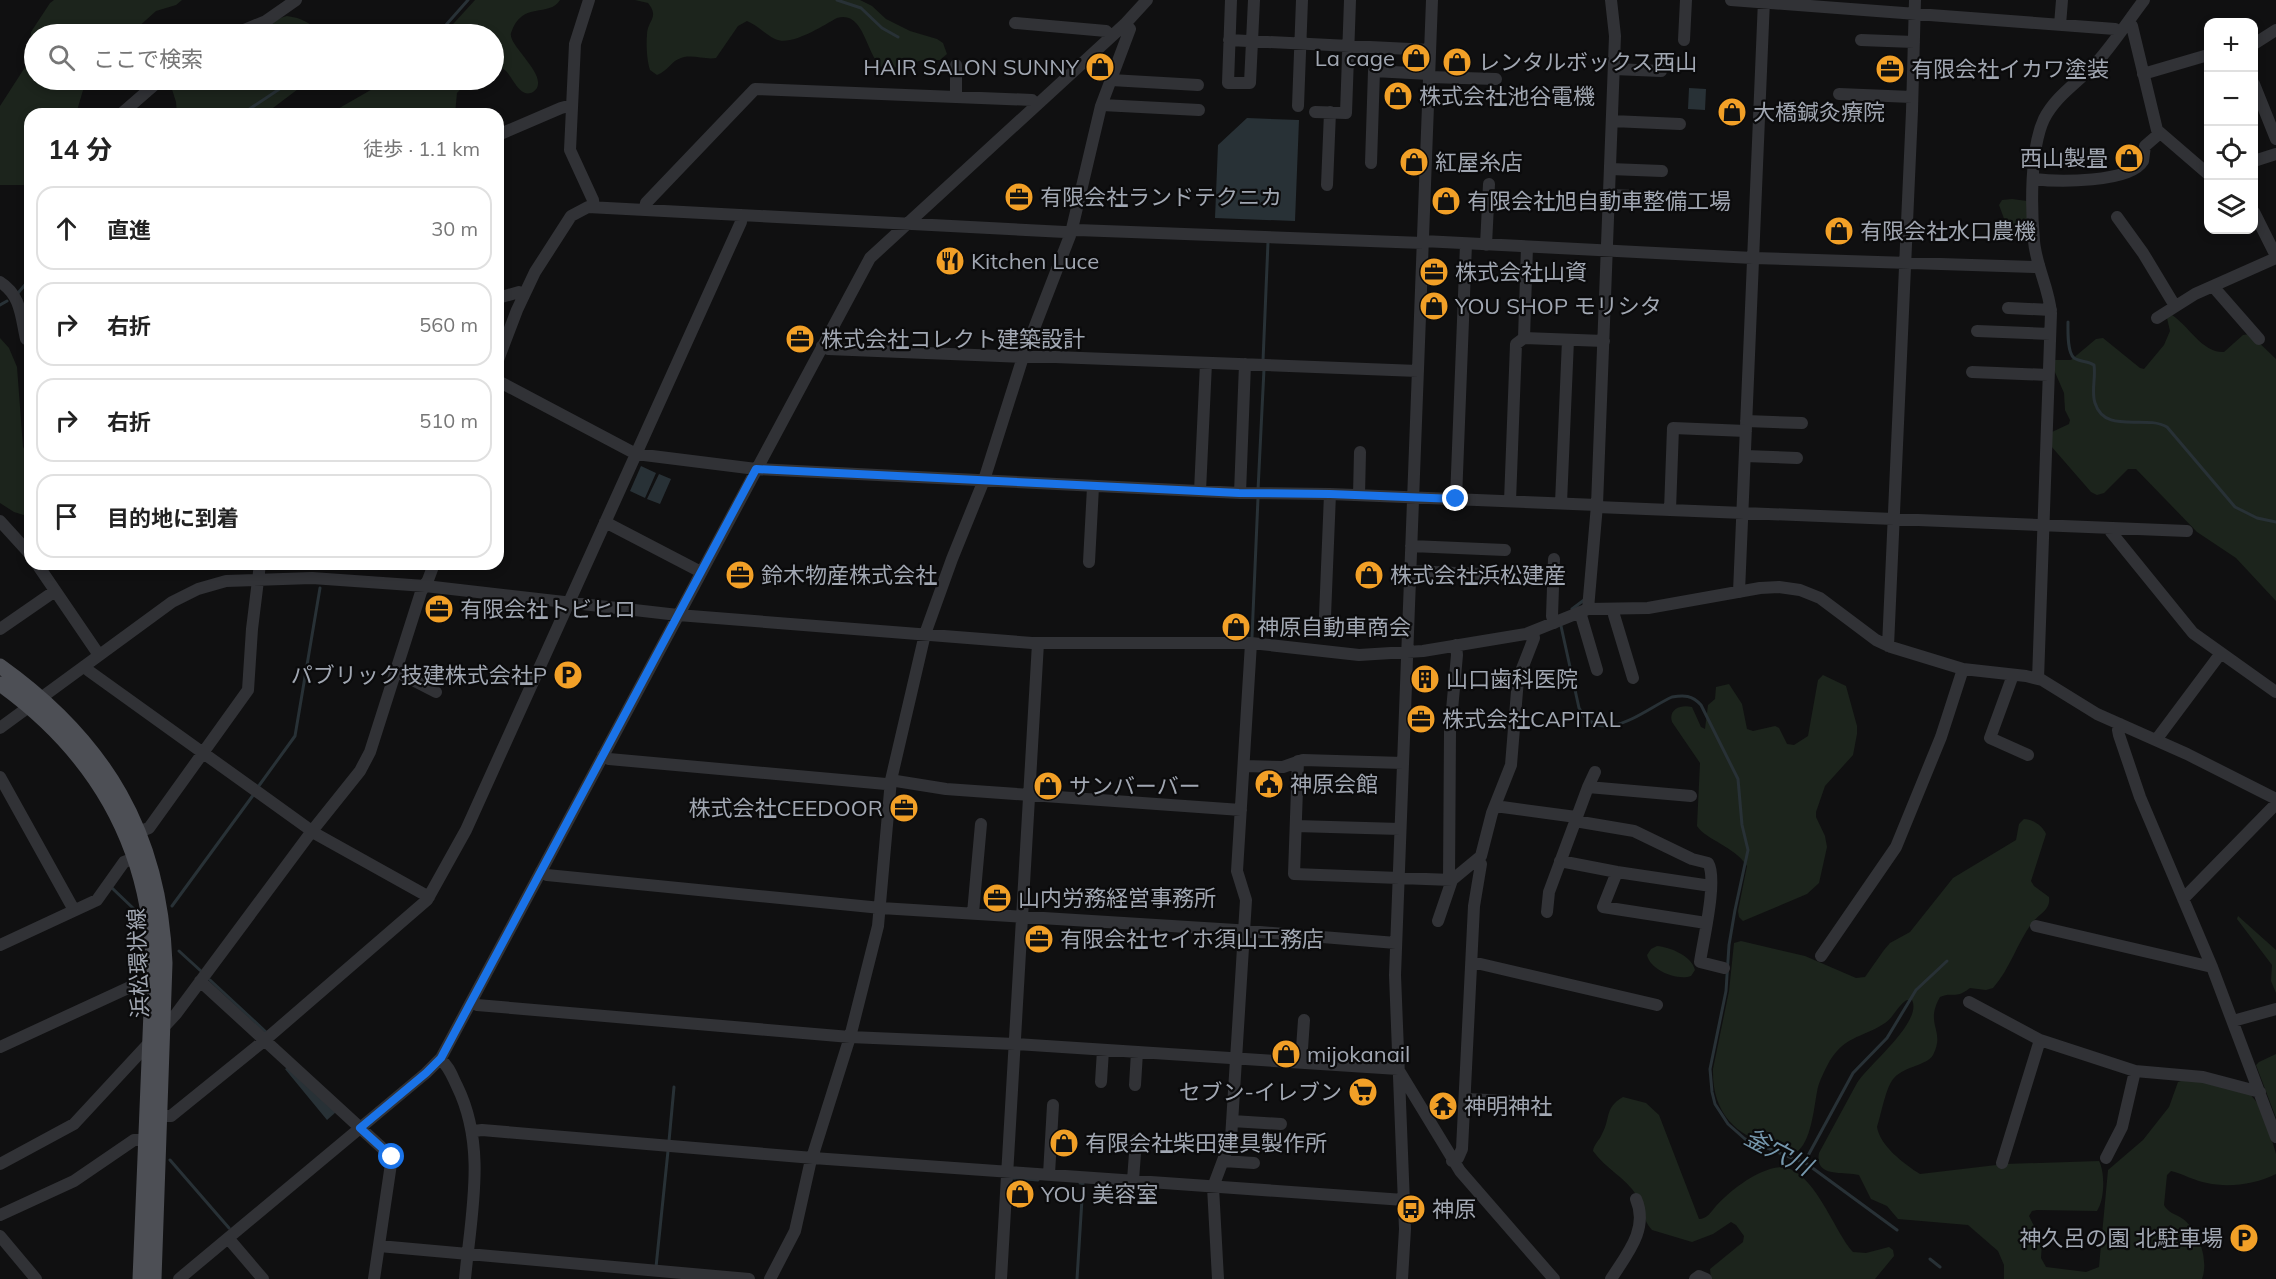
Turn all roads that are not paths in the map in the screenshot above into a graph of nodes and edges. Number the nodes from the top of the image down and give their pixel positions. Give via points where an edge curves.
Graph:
1 (296, 0) edge
2 (588, 0) edge
3 (1147, 0) edge
4 (1231, 0) edge
5 (1254, 0) edge
6 (1302, 0) edge
7 (1350, 0) edge
8 (1432, 0) edge
9 (1611, 0) edge
10 (1686, 0) edge
11 (1731, 0) edge
12 (1915, 0) edge
13 (2062, 0) edge
14 (2144, 0) edge
15 (1764, 1) edge
16 (1914, 14) junction
17 (1015, 23) dead end
18 (259, 24) edge
19 (1125, 24) junction
20 (2060, 25) junction
21 (2123, 27) junction
22 (2276, 30) edge
23 (1111, 36) junction
24 (1229, 40) junction
25 (1684, 40) dead end
26 (1861, 40) dead end
27 (1252, 41) junction
28 (2258, 41) edge
29 (1914, 42) junction
30 (1300, 44) junction
31 (1348, 46) junction
32 (1430, 50) junction
33 (2204, 56) edge
34 (956, 65) dead end
35 (1614, 69) junction
36 (1661, 71) dead end
37 (2143, 74) junction
38 (1429, 75) junction
39 (1496, 79) dead end
40 (1111, 80) junction
41 (1198, 85) dead end
42 (149, 90) edge
43 (1839, 94) dead end
44 (2258, 96) edge
45 (957, 97) junction
46 (1912, 97) junction
47 (572, 105) junction
48 (1036, 105) junction
49 (1102, 105) junction
50 (1298, 106) dead end
51 (128, 108) edge
52 (1199, 110) dead end
53 (1315, 112) dead end
54 (1330, 112) junction
55 (1612, 121) junction
56 (1680, 124) dead end
57 (504, 132) edge
58 (2160, 133) junction
59 (2276, 139) edge
60 (2276, 154) edge
61 (2258, 159) edge
62 (1371, 163) dead end
63 (1610, 170) junction
64 (1662, 171) dead end
65 (2204, 171) edge
66 (2034, 178) junction
67 (1489, 184) dead end
68 (1327, 185) dead end
69 (1609, 195) junction
70 (1660, 197) dead end
71 (594, 207) junction
72 (645, 209) junction
73 (741, 215) junction
74 (2117, 217) dead end
75 (2258, 222) edge
76 (904, 225) junction
77 (1071, 231) junction
78 (1423, 242) junction
79 (1466, 244) junction
80 (1486, 245) junction
81 (1527, 247) junction
82 (1607, 250) junction
83 (2276, 257) edge
84 (1753, 258) junction
85 (1904, 263) junction
86 (2039, 265) junction
87 (0, 282) edge
88 (2214, 286) junction
89 (524, 294) junction
90 (504, 296) edge
91 (2175, 306) junction
92 (2008, 308) dead end
93 (2051, 310) junction
94 (2157, 318) dead end
95 (24, 328) edge
96 (1977, 331) dead end
97 (2050, 334) junction
98 (1524, 338) junction
99 (2259, 339) dead end
100 (1568, 340) junction
101 (1604, 341) junction
102 (504, 345) edge
103 (822, 346) junction
104 (1023, 357) junction
105 (1206, 363) junction
106 (1245, 364) junction
107 (1418, 371) junction
108 (1972, 372) dead end
109 (2049, 375) junction
110 (504, 384) edge
111 (1802, 423) dead end
112 (1746, 426) junction
113 (1360, 452) dead end
114 (636, 454) junction
115 (1745, 456) junction
116 (1797, 458) dead end
117 (756, 469) junction
118 (984, 480) junction
119 (1093, 486) junction
120 (1200, 492) junction
121 (1239, 493) junction
122 (1330, 494) junction
123 (1359, 495) junction
124 (1413, 497) junction
125 (1456, 499) junction
126 (1510, 501) junction
127 (1561, 503) junction
128 (1597, 506) junction
129 (1670, 510) junction
130 (1742, 513) junction
131 (1893, 519) junction
132 (0, 521) edge
133 (605, 522) junction
134 (2043, 525) junction
135 (2111, 528) junction
136 (2187, 531) dead end
137 (1411, 546) junction
138 (24, 547) edge
139 (1505, 550) dead end
140 (1554, 559) dead end
141 (1089, 562) dead end
142 (41, 570) edge
143 (259, 570) edge
144 (432, 570) edge
145 (1410, 571) junction
146 (701, 572) junction
147 (1481, 574) dead end
148 (258, 579) junction
149 (425, 586) junction
150 (56, 591) junction
151 (1739, 592) junction
152 (569, 602) junction
153 (1614, 609) junction
154 (1584, 610) junction
155 (678, 615) junction
156 (1325, 616) dead end
157 (1554, 623) junction
158 (0, 629) edge
159 (1533, 632) junction
160 (925, 634) junction
161 (1038, 643) junction
162 (1251, 644) junction
163 (1456, 645) junction
164 (1888, 646) junction
165 (1407, 652) junction
166 (2221, 653) junction
167 (99, 655) junction
168 (0, 666) edge
169 (85, 666) junction
170 (1964, 669) junction
171 (1597, 670) dead end
172 (395, 671) junction
173 (2013, 675) junction
174 (1633, 678) dead end
175 (2038, 679) junction
176 (0, 684) edge
177 (436, 692) dead end
178 (2276, 692) edge
179 (36, 702) junction
180 (2120, 724) junction
181 (0, 728) edge
182 (2156, 740) junction
183 (203, 753) junction
184 (603, 755) junction
185 (2028, 755) dead end
186 (1298, 762) junction
187 (1403, 763) junction
188 (1244, 766) junction
189 (1595, 772) dead end
190 (0, 777) edge
191 (891, 782) junction
192 (1588, 787) junction
193 (1029, 796) junction
194 (1691, 796) dead end
195 (2276, 799) edge
196 (2276, 804) edge
197 (1495, 806) junction
198 (1241, 810) junction
199 (1575, 819) junction
200 (981, 824) dead end
201 (1296, 826) junction
202 (1400, 829) junction
203 (312, 831) junction
204 (138, 832) junction
205 (135, 858) junction
206 (1477, 860) junction
207 (1560, 861) junction
208 (541, 871) junction
209 (1617, 872) junction
210 (1399, 878) junction
211 (1451, 880) junction
212 (1711, 886) junction
213 (429, 897) junction
214 (2183, 899) junction
215 (881, 908) junction
216 (74, 910) junction
217 (1547, 912) dead end
218 (973, 914) junction
219 (1022, 916) junction
220 (1438, 921) dead end
221 (1707, 923) junction
222 (2036, 926) dead end
223 (1243, 932) junction
224 (1396, 943) junction
225 (0, 945) edge
226 (1821, 956) dead end
227 (1472, 962) junction
228 (2212, 966) junction
229 (1724, 968) dead end
230 (200, 981) junction
231 (152, 982) junction
232 (471, 1002) junction
233 (1969, 1002) dead end
234 (1657, 1005) dead end
235 (2276, 1009) edge
236 (1304, 1020) dead end
237 (2233, 1021) junction
238 (162, 1029) junction
239 (850, 1037) junction
240 (265, 1040) junction
241 (2040, 1040) junction
242 (150, 1042) junction
243 (1015, 1044) junction
244 (0, 1047) edge
245 (1103, 1050) junction
246 (1137, 1052) junction
247 (1236, 1058) junction
248 (440, 1059) junction
249 (1301, 1063) junction
250 (1398, 1069) junction
251 (2135, 1071) junction
252 (1101, 1082) dead end
253 (1135, 1085) dead end
254 (2260, 1092) junction
255 (1466, 1099) junction
256 (1511, 1101) dead end
257 (1053, 1105) dead end
258 (159, 1116) junction
259 (1232, 1120) junction
260 (1281, 1124) dead end
261 (360, 1128) junction
262 (474, 1131) junction
263 (2275, 1131) edge
264 (146, 1140) junction
265 (1136, 1140) dead end
266 (813, 1158) junction
267 (2106, 1158) dead end
268 (1223, 1161) junction
269 (1452, 1161) junction
270 (1254, 1163) dead end
271 (2002, 1163) dead end
272 (0, 1164) edge
273 (1007, 1172) junction
274 (1049, 1174) junction
275 (1133, 1180) junction
276 (1213, 1187) junction
277 (1636, 1199) dead end
278 (1404, 1200) junction
279 (0, 1215) edge
280 (0, 1236) edge
281 (228, 1238) junction
282 (379, 1246) junction
283 (467, 1254) junction
284 (36, 1279) edge
285 (140, 1279) edge
286 (154, 1279) edge
287 (179, 1279) edge
288 (263, 1279) edge
289 (375, 1279) edge
290 (465, 1279) edge
291 (749, 1279) edge
292 (770, 1279) edge
293 (1001, 1279) edge
294 (1218, 1279) edge
295 (1402, 1279) edge
296 (1554, 1279) edge
297 (1611, 1279) edge
298 (1695, 1279) edge
299 (1706, 1279) edge

1 - 18 street
2 - 47 street via 575,44
3 - 19 street
4 - 24 street
5 - 27 street
6 - 30 street
7 - 31 street
8 - 32 street
9 - 35 street via 1616,36
10 - 25 street
11 - 15 street
12 - 16 street
13 - 20 street
14 - 21 street
15 - 16 street
15 - 84 street
16 - 20 street
16 - 29 street
17 - 23 street via 1106,31
19 - 23 street
19 - 40 street via 1130,29
20 - 21 street
21 - 37 street via 2132,26
21 - 66 street via 2096,63 2048,112 2037,141
22 - 28 street
23 - 48 street
24 - 27 street
24 - 27 street via 1228,82 1250,83
26 - 29 street
27 - 30 street
29 - 46 street
30 - 31 street
30 - 50 street
31 - 32 street
31 - 54 street via 1346,113
32 - 38 street
33 - 37 street
34 - 45 street
35 - 36 street
35 - 55 street
37 - 58 street
38 - 39 street
38 - 62 street via 1374,71
38 - 78 street
40 - 41 street
40 - 49 street
42 - 51 street
43 - 46 street
44 - 59 street
45 - 48 street via 1032,100
45 - 72 street via 754,89 646,203
46 - 85 street
47 - 57 street
47 - 71 street via 570,150
48 - 76 street
49 - 52 street
49 - 77 street
53 - 54 street
54 - 68 street
55 - 56 street
55 - 63 street
58 - 65 street
58 - 66 street via 2145,146 2143,161 2135,169 2069,182
60 - 61 street
63 - 64 street
63 - 69 street
66 - 86 street via 2034,244
67 - 80 street
69 - 70 street
69 - 82 street
71 - 72 street
71 - 89 street via 579,211 566,223
72 - 73 street
73 - 76 street
73 - 114 street
74 - 91 street
75 - 83 street
76 - 77 street
76 - 103 street via 870,258
77 - 78 street
77 - 104 street
78 - 79 street
78 - 107 street
79 - 80 street
79 - 125 street
80 - 81 street
81 - 82 street
81 - 98 street
82 - 84 street
82 - 101 street
83 - 88 street
84 - 85 street
84 - 112 street
85 - 86 street
85 - 131 street
86 - 93 street
87 - 95 street via 8,286 19,302
88 - 91 street
88 - 99 street
89 - 90 street
89 - 102 street
91 - 94 street
92 - 93 street
93 - 97 street
96 - 97 street
97 - 109 street
98 - 100 street
98 - 126 street via 1516,344
100 - 101 street
100 - 127 street
101 - 128 street
103 - 104 street
103 - 117 street
104 - 105 street
104 - 118 street
105 - 106 street
105 - 120 street
106 - 107 street
106 - 121 street
107 - 124 street
108 - 109 street
109 - 134 street
110 - 114 street
111 - 112 street
112 - 115 street
112 - 129 street via 1673,428
113 - 123 street
114 - 117 street
114 - 133 street
115 - 116 street
115 - 130 street
117 - 118 street
117 - 146 street
118 - 119 street
118 - 160 street
119 - 120 street
119 - 141 street
120 - 121 street
121 - 122 street
122 - 123 street
122 - 156 street
123 - 124 street
124 - 125 street
124 - 137 street
125 - 126 street
126 - 127 street
127 - 128 street
128 - 129 street
128 - 154 street
129 - 130 street
130 - 131 street
130 - 151 street
131 - 134 street
131 - 164 street
132 - 138 street
133 - 146 street
133 - 152 street
134 - 135 street
134 - 175 street
135 - 136 street
135 - 166 street via 2193,633
137 - 139 street
137 - 145 street
140 - 157 street
142 - 150 street
143 - 148 street
144 - 149 street
145 - 147 street
145 - 165 street
146 - 155 street
148 - 149 street via 312,578
148 - 167 street via 212,584 185,595
148 - 183 street via 248,690
149 - 152 street
149 - 172 street
150 - 158 street
150 - 167 street
151 - 153 street via 1658,607
151 - 164 street via 1779,587 1810,594
152 - 155 street
152 - 213 street via 466,830
153 - 154 street
153 - 174 street
154 - 157 street
154 - 171 street
155 - 160 street
155 - 184 street
157 - 159 street
159 - 163 street
159 - 197 street via 1518,679 1511,765
160 - 161 street
160 - 191 street
161 - 162 street
161 - 193 street
162 - 165 street via 1359,655
162 - 188 street
163 - 165 street
163 - 211 street via 1450,732
164 - 170 street
165 - 187 street
166 - 178 street
166 - 182 street
167 - 169 street
168 - 179 main road, 浜松環状線
169 - 179 street
169 - 183 street
170 - 173 street
170 - 226 street via 1896,847
172 - 177 street
172 - 203 street via 367,759
173 - 175 street
173 - 185 street via 1990,738
175 - 180 street
176 - 179 main road, 浜松環状線
179 - 181 street
179 - 204 main road, 浜松環状線 via 72,727 99,760
179 - 205 main road, 浜松環状線 via 95,777 121,821
180 - 182 street
180 - 214 street via 2119,735 2133,780
182 - 195 street
183 - 203 street
183 - 204 street via 149,828
184 - 191 street via 609,759
184 - 208 street
186 - 187 street
186 - 188 street via 1283,767
186 - 201 street
187 - 202 street
188 - 198 street
189 - 192 street
190 - 216 street
191 - 193 street
191 - 215 street
192 - 194 street
192 - 199 street
193 - 198 street
193 - 219 street
196 - 214 street
197 - 199 street
197 - 206 street
198 - 223 street via 1237,871 1246,900
199 - 207 street
199 - 212 street via 1634,831 1692,859 1705,861 1711,869
200 - 218 street
201 - 202 street
201 - 210 street via 1294,874
202 - 210 street
203 - 213 street
203 - 230 street
204 - 238 main road, 浜松環状線 via 162,920
205 - 216 street via 124,862 98,900
205 - 231 main road, 浜松環状線 via 150,922
206 - 211 street
206 - 227 street via 1481,864 1474,906
207 - 209 street
207 - 217 street via 1549,892
208 - 215 street
208 - 232 street
209 - 212 street
209 - 221 street via 1603,907
210 - 211 street
210 - 224 street
211 - 220 street
212 - 221 street
213 - 240 street
214 - 228 street
215 - 218 street
215 - 239 street
216 - 225 street
218 - 219 street
219 - 223 street
219 - 243 street
221 - 229 street via 1700,962
222 - 228 street
223 - 224 street
223 - 247 street
224 - 250 street
227 - 234 street
227 - 255 street
228 - 237 street
230 - 238 street
230 - 240 street
231 - 242 main road, 浜松環状線
231 - 244 street via 141,982
232 - 239 street
232 - 248 street
233 - 241 street
235 - 237 street
236 - 249 street
237 - 254 street
238 - 242 street
238 - 258 main road, 浜松環状線
239 - 243 street
239 - 266 street
240 - 258 street via 171,1116
240 - 261 street
241 - 251 street
241 - 271 street
242 - 264 main road, 浜松環状線
242 - 272 street via 74,1124
243 - 245 street
243 - 273 street
245 - 246 street
245 - 252 street
246 - 247 street
246 - 253 street
247 - 249 street
247 - 259 street
248 - 261 street
248 - 262 street via 462,1095
249 - 250 street
250 - 269 street
250 - 278 street
251 - 254 street via 2197,1076
251 - 267 street via 2122,1127
254 - 263 street
255 - 256 street
255 - 269 street via 1461,1149
257 - 274 street
258 - 286 main road, 浜松環状線
259 - 260 street
259 - 268 street via 1231,1139
261 - 281 street
261 - 282 street via 392,1157
262 - 266 street
262 - 283 street via 476,1156
264 - 279 street via 134,1140 74,1181
264 - 285 main road, 浜松環状線
265 - 275 street
266 - 273 street
266 - 292 street via 795,1231
268 - 270 street
268 - 276 street
269 - 296 street
273 - 274 street
273 - 293 street
274 - 275 street
275 - 276 street
276 - 278 street
276 - 294 street
277 - 297 street via 1640,1230
278 - 295 street via 1406,1240
280 - 284 street
281 - 287 street
281 - 288 street
282 - 283 street
282 - 289 street
283 - 290 street
283 - 291 street
298 - 299 street

